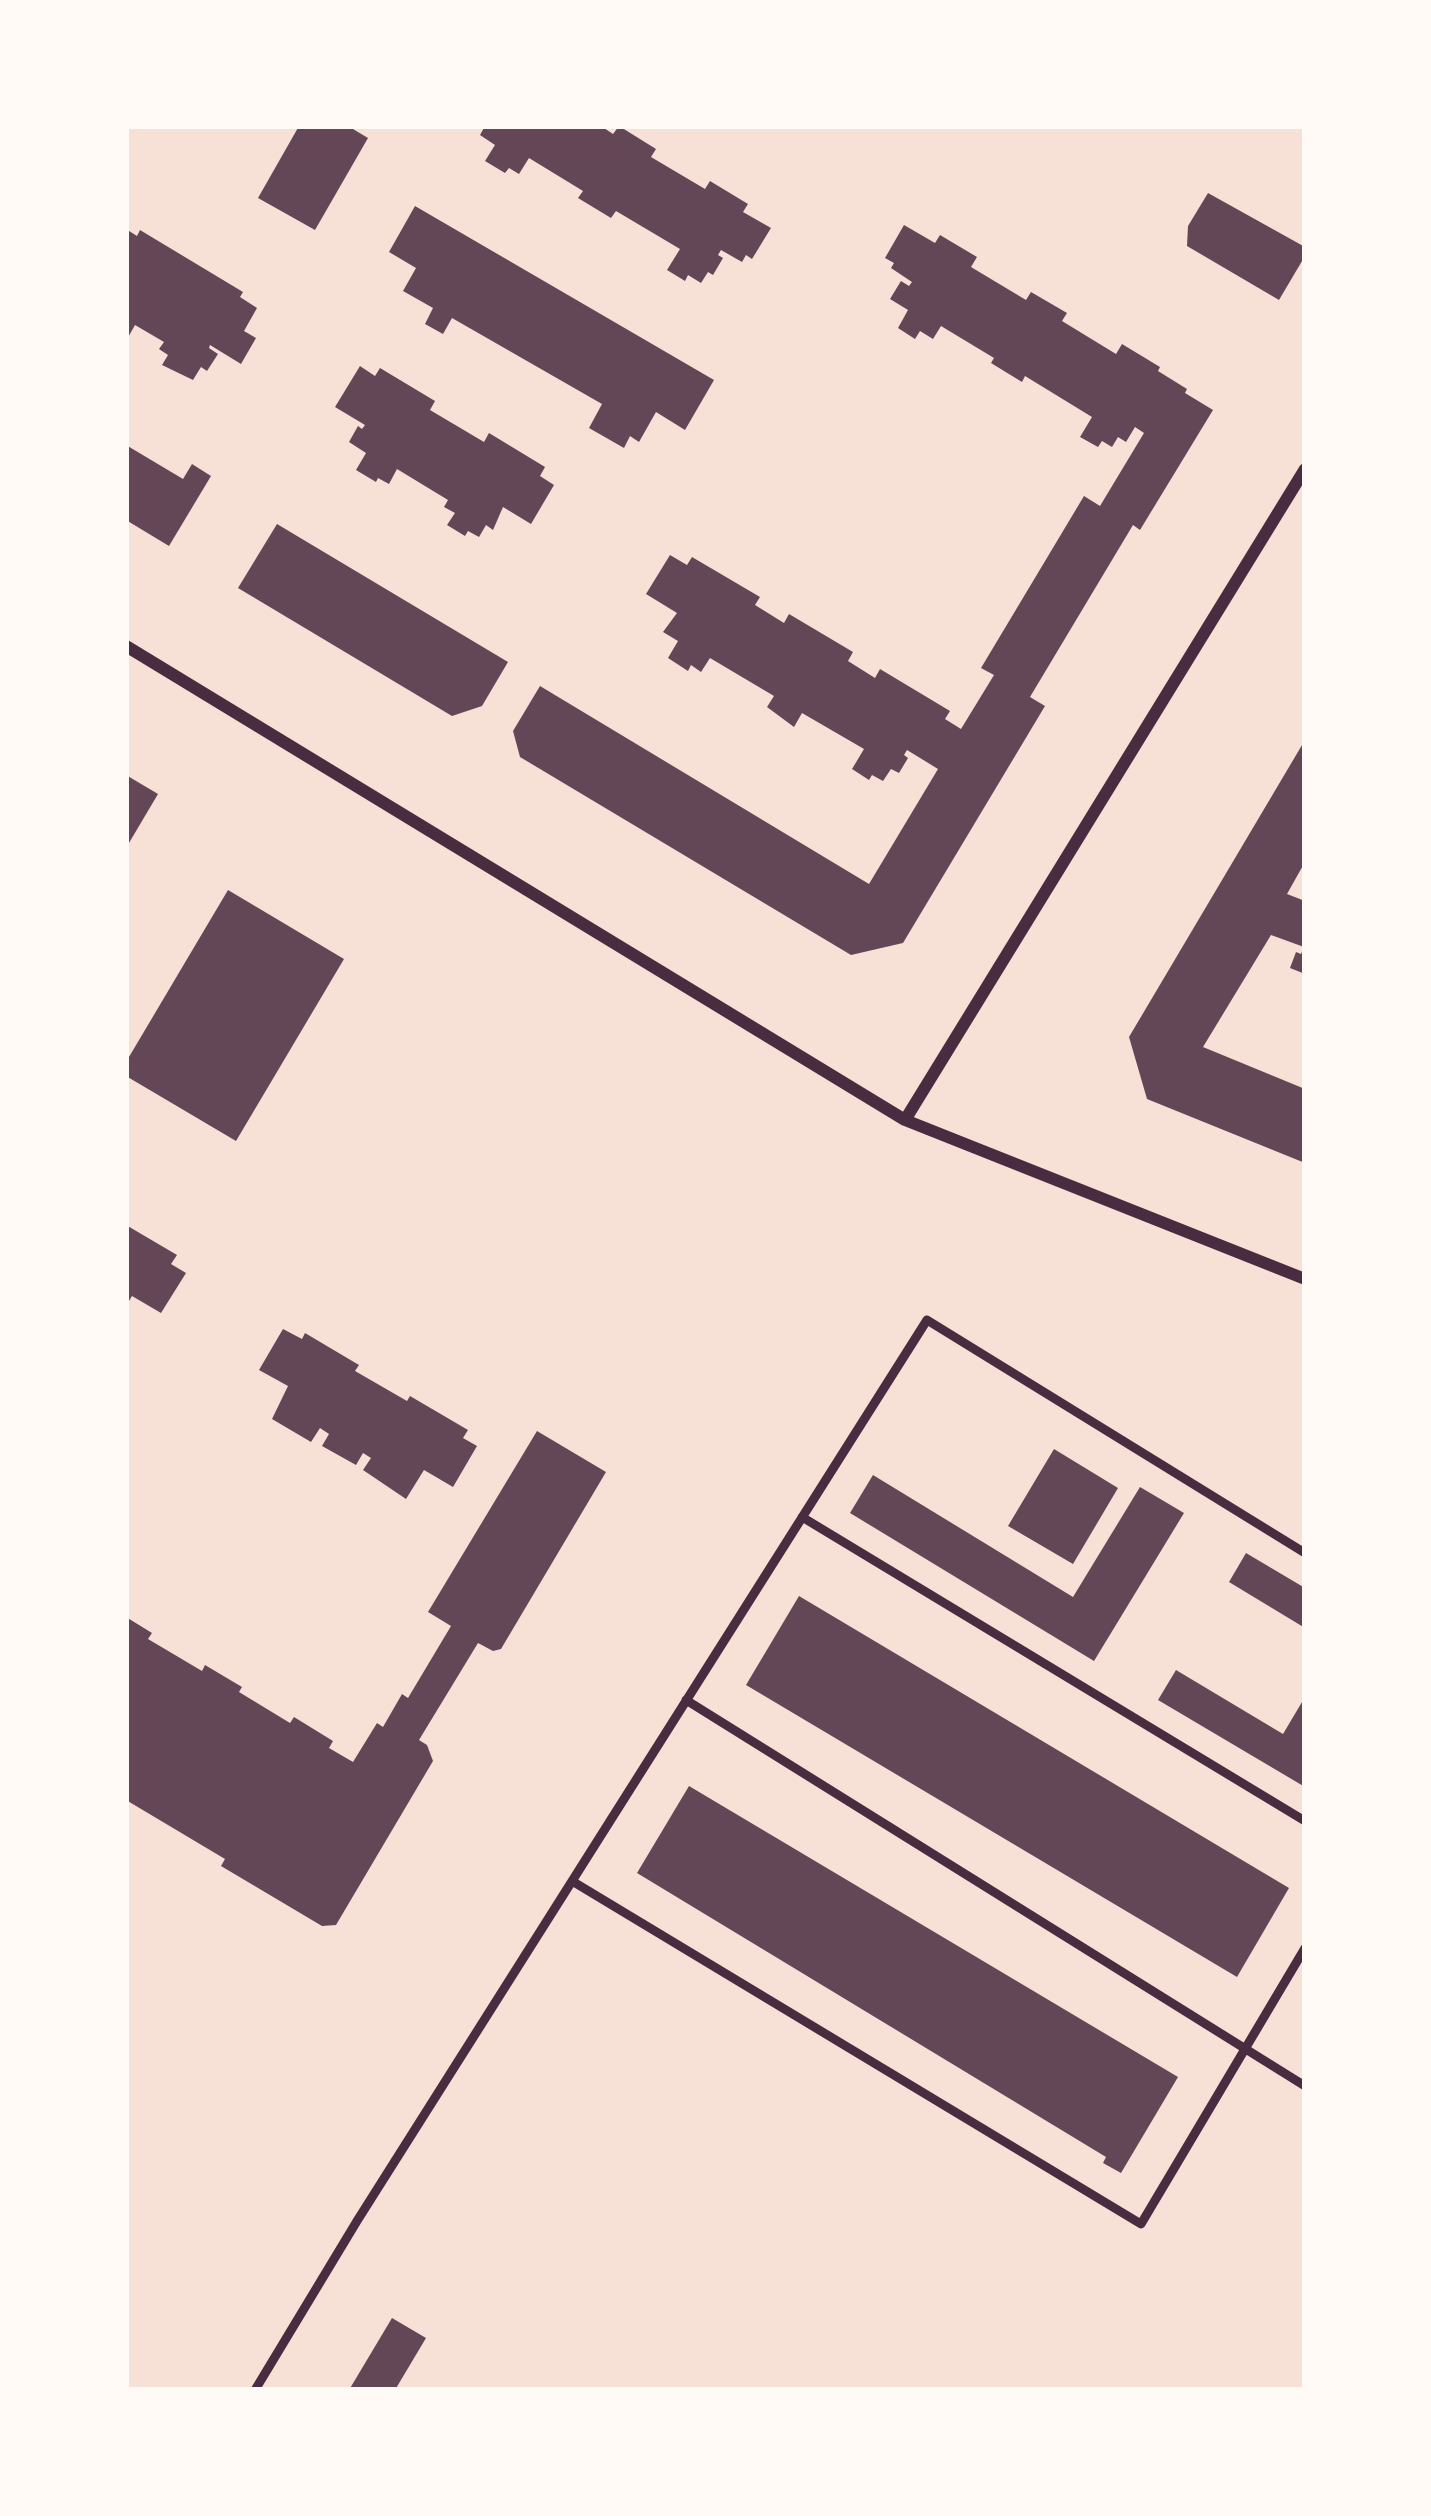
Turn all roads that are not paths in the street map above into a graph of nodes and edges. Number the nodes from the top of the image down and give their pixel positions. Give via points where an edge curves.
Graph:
1 (1305, 469) edge
2 (126, 646) edge
3 (905, 1120) junction
4 (1305, 1279) edge
5 (802, 1516) junction
6 (1305, 1553) edge
7 (686, 1700) junction
8 (1305, 1821) edge
9 (572, 1881) junction
10 (1305, 1948) edge
11 (1245, 2049) junction
12 (1305, 2086) edge
13 (255, 2390) edge

1 - 3 street
2 - 3 street
3 - 4 street
5 - 6 lane via 926,1320
5 - 7 lane
5 - 8 lane
7 - 9 lane
7 - 11 lane
9 - 11 lane via 1142,2224
9 - 13 lane
10 - 11 lane
11 - 12 lane

